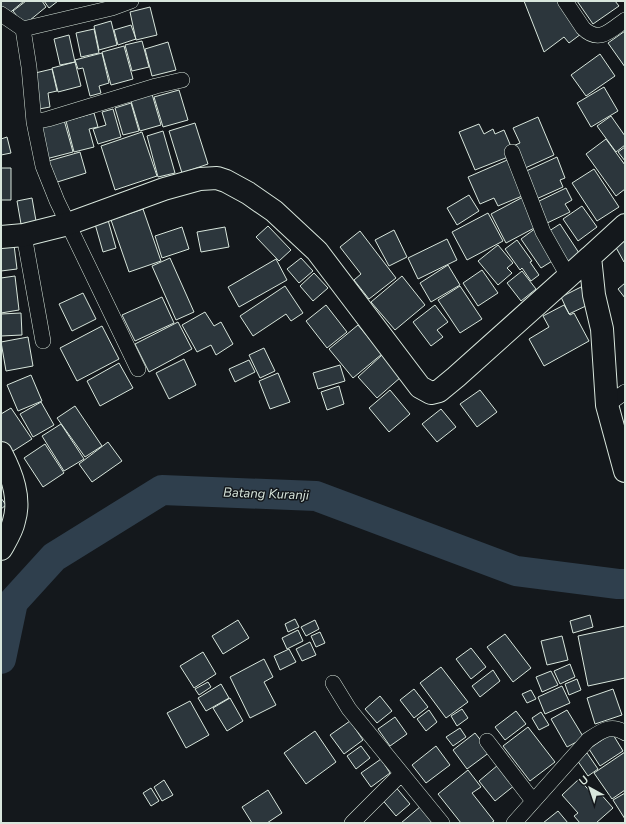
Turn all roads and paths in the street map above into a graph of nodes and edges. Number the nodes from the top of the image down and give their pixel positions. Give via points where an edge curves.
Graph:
1 (131, 1) edge
2 (564, 1) edge
3 (110, 4) edge
4 (1, 14) edge
5 (625, 20) edge
6 (23, 28) junction
7 (182, 80) dead end
8 (34, 122) junction
9 (512, 152) dead end
10 (68, 224) junction
11 (625, 225) edge
12 (24, 235) junction
13 (1, 237) edge
14 (590, 256) junction
15 (568, 276) junction
16 (43, 341) dead end
17 (138, 369) dead end
18 (625, 392) edge
19 (607, 404) junction
20 (1, 453) edge
21 (625, 471) edge
22 (1, 550) edge
23 (333, 683) dead end
24 (625, 734) edge
25 (486, 741) dead end
26 (401, 774) junction
27 (533, 801) junction
28 (352, 823) edge
29 (442, 823) edge
30 (514, 823) edge

1 - 3 street
2 - 5 street via 583,28 596,35 604,35
3 - 6 street
4 - 6 street
6 - 8 street
7 - 8 street
8 - 10 street via 43,166
9 - 15 street via 543,232
10 - 12 street
10 - 15 street via 164,189 200,179 226,180 274,211 317,251 420,387 431,393 439,391 456,377
10 - 17 street
11 - 14 street
12 - 13 street
12 - 16 street
14 - 15 street
14 - 19 street via 594,295 602,329
18 - 19 street
19 - 21 street
20 - 22 street via 14,482 17,508 14,523
23 - 26 street via 349,709
24 - 27 street via 612,728 588,740
25 - 27 street
26 - 28 street
26 - 29 street
27 - 30 street

